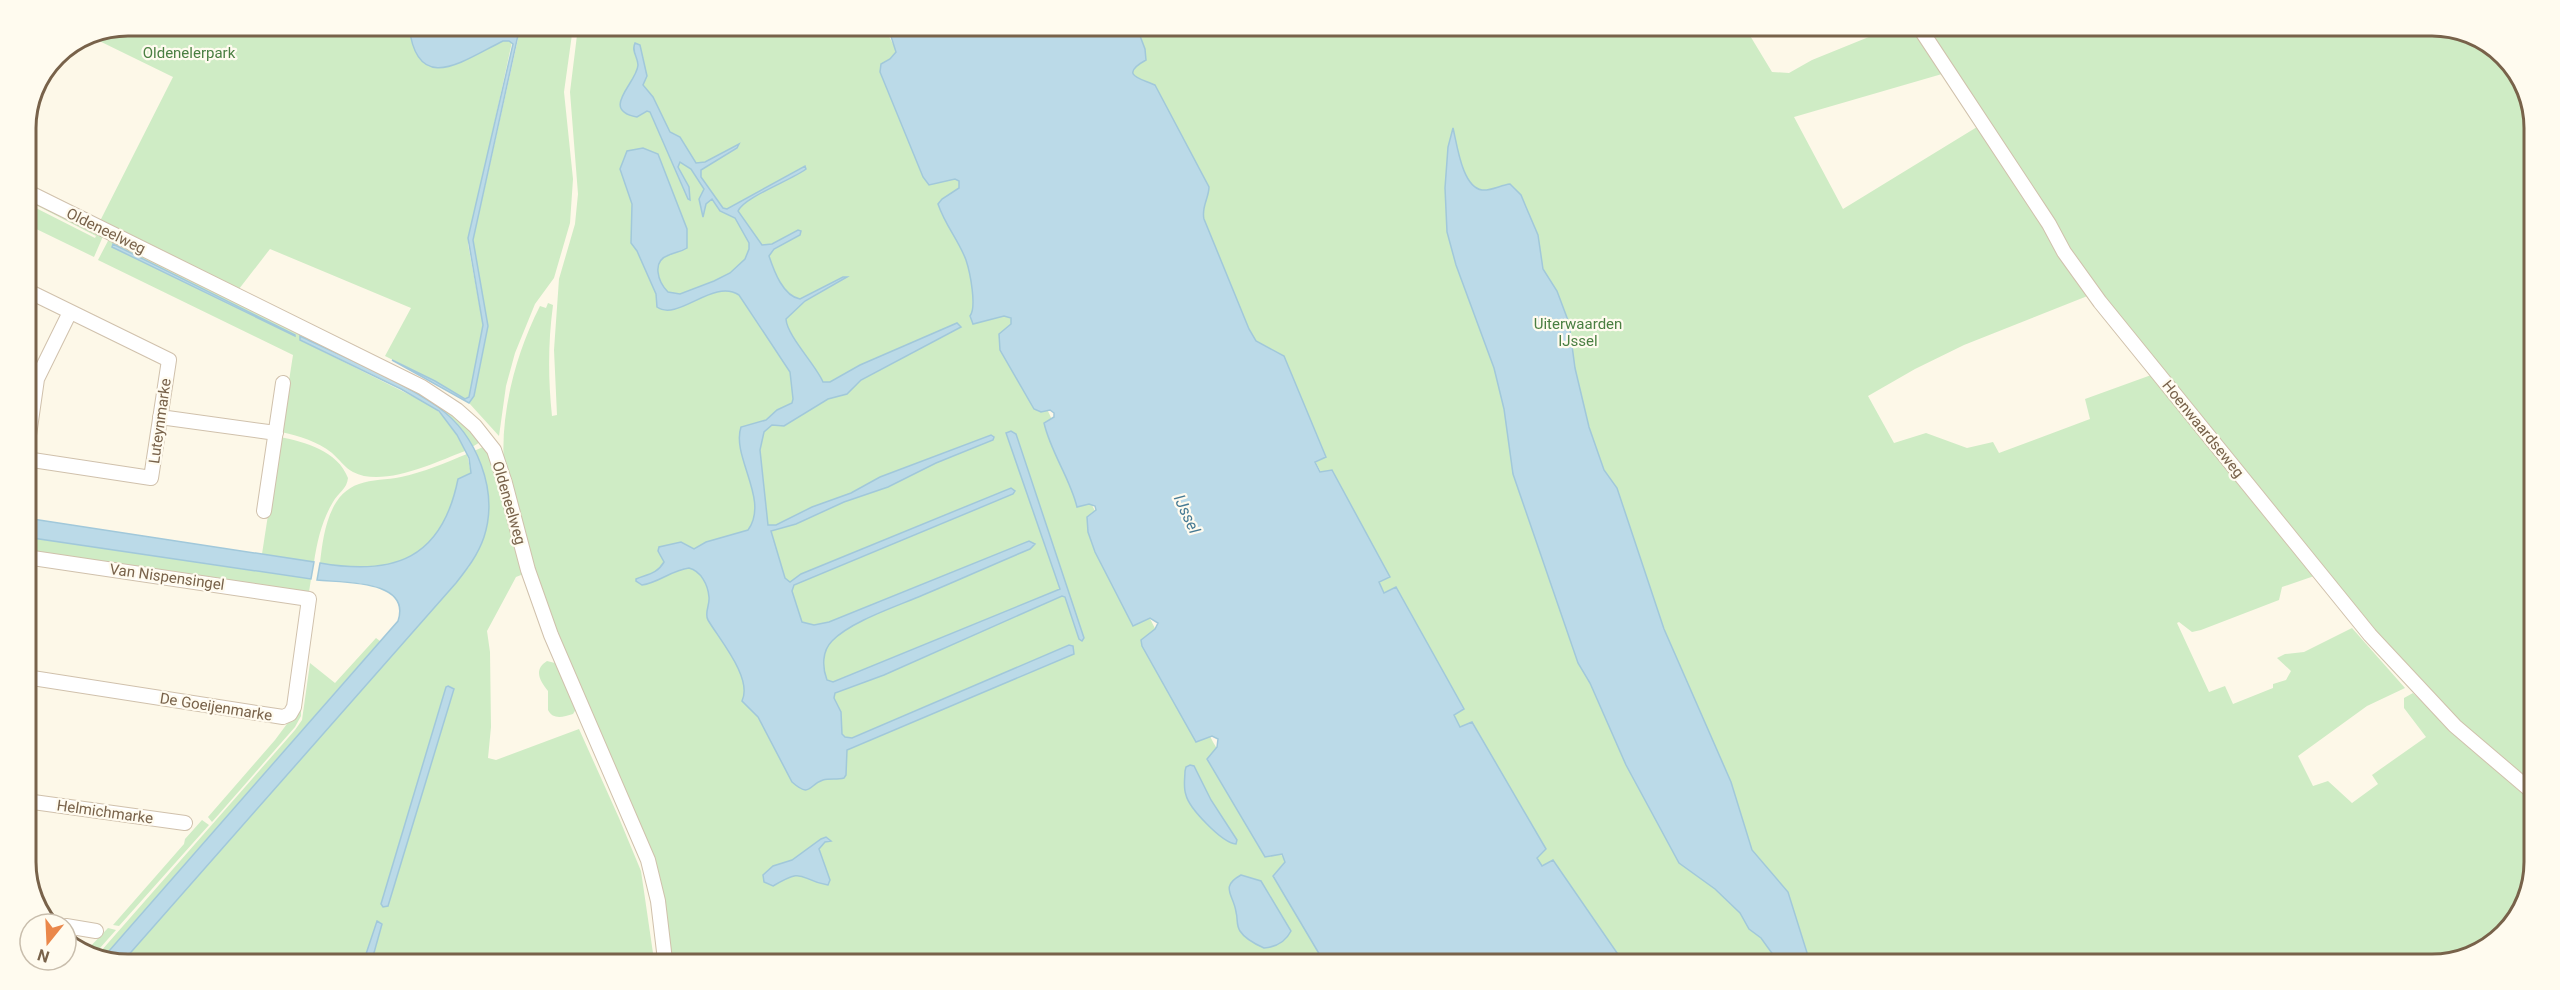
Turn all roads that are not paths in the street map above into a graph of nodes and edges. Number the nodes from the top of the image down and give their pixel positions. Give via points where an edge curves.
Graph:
1 (1925, 36) edge
2 (36, 196) edge
3 (36, 295) edge
4 (70, 312) junction
5 (283, 383) dead end
6 (36, 386) edge
7 (160, 417) junction
8 (276, 434) junction
9 (36, 460) edge
10 (264, 511) dead end
11 (36, 558) edge
12 (309, 599) joint
13 (36, 679) edge
14 (2524, 785) edge
15 (36, 802) edge
16 (185, 824) dead end
17 (78, 928) edge
18 (96, 931) dead end
19 (664, 954) edge

1 - 14 street, Hoenwaardseweg via 2064,252 2108,311 2370,635 2455,726
2 - 19 street, Oldeneelweg via 422,387 457,410 489,442 550,635 648,860
3 - 4 street, Luteynmarke
4 - 6 street
4 - 7 street, Luteynmarke via 169,360
5 - 8 street
7 - 8 street
7 - 9 street, Luteynmarke via 151,478
8 - 10 street
11 - 12 street, Van Nispensingel
12 - 13 street, De Goeijenmarke via 294,707 283,717
15 - 16 street, Helmichmarke
17 - 18 street

